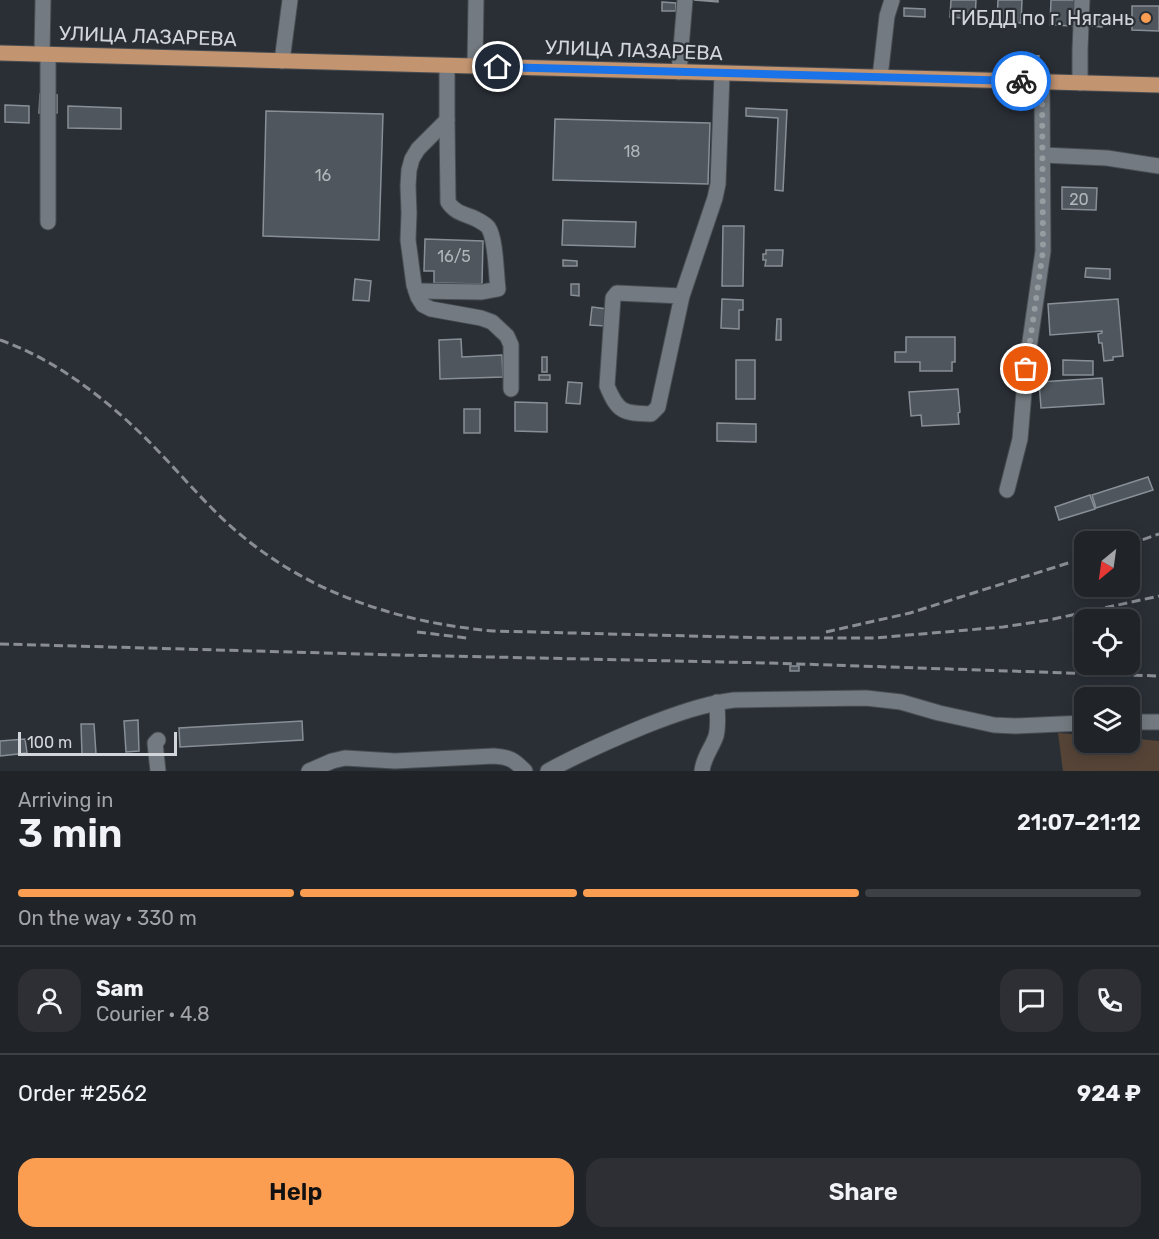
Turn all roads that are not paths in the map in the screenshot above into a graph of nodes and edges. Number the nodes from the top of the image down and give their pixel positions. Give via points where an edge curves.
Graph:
1 (44, 0) edge
2 (290, 0) edge
3 (476, 0) edge
4 (685, 0) edge
5 (892, 0) edge
6 (1082, 0) edge
7 (0, 53) edge
8 (45, 54) junction
9 (282, 61) junction
10 (447, 66) junction
11 (475, 66) junction
12 (679, 72) junction
13 (722, 74) junction
14 (880, 77) junction
15 (1042, 82) junction
16 (1080, 83) junction
17 (1159, 85) edge
18 (447, 120) junction
19 (1043, 155) junction
20 (1159, 166) edge
21 (48, 222) dead end
22 (416, 291) junction
23 (682, 296) junction
24 (511, 389) dead end
25 (1007, 490) dead end
26 (717, 702) junction
27 (1140, 722) edge
28 (1159, 722) edge
29 (1074, 723) edge
30 (158, 740) dead end
31 (158, 771) edge
32 (309, 771) edge
33 (525, 771) edge
34 (548, 771) edge
35 (702, 771) edge

1 - 8 street
2 - 9 street
3 - 11 street
4 - 12 street
5 - 14 street
6 - 16 street
7 - 8 main road, УЛИЦА ЛАЗАРЕВА
8 - 9 main road, УЛИЦА ЛАЗАРЕВА
8 - 21 street
9 - 10 main road, УЛИЦА ЛАЗАРЕВА
10 - 11 main road, УЛИЦА ЛАЗАРЕВА
10 - 18 street
11 - 12 main road, УЛИЦА ЛАЗАРЕВА
12 - 13 main road, УЛИЦА ЛАЗАРЕВА
13 - 14 main road, УЛИЦА ЛАЗАРЕВА
13 - 23 street via 718,184
14 - 15 main road, УЛИЦА ЛАЗАРЕВА
15 - 16 main road, УЛИЦА ЛАЗАРЕВА
15 - 19 street
16 - 17 main road, УЛИЦА ЛАЗАРЕВА
18 - 22 street via 418,149 409,170 408,240
18 - 22 street via 448,202 489,228 498,289
19 - 20 street via 1107,158
19 - 25 street via 1043,251 1020,439
22 - 24 street via 423,305 431,309 481,318 507,336 511,345
23 - 23 street via 658,407 651,414 619,408 607,386 613,298 617,293
26 - 29 street via 866,698 902,702 994,725
26 - 34 street via 653,723
26 - 35 street via 716,736
27 - 28 street
30 - 31 street
32 - 33 street via 345,758 395,761 494,756 515,761

